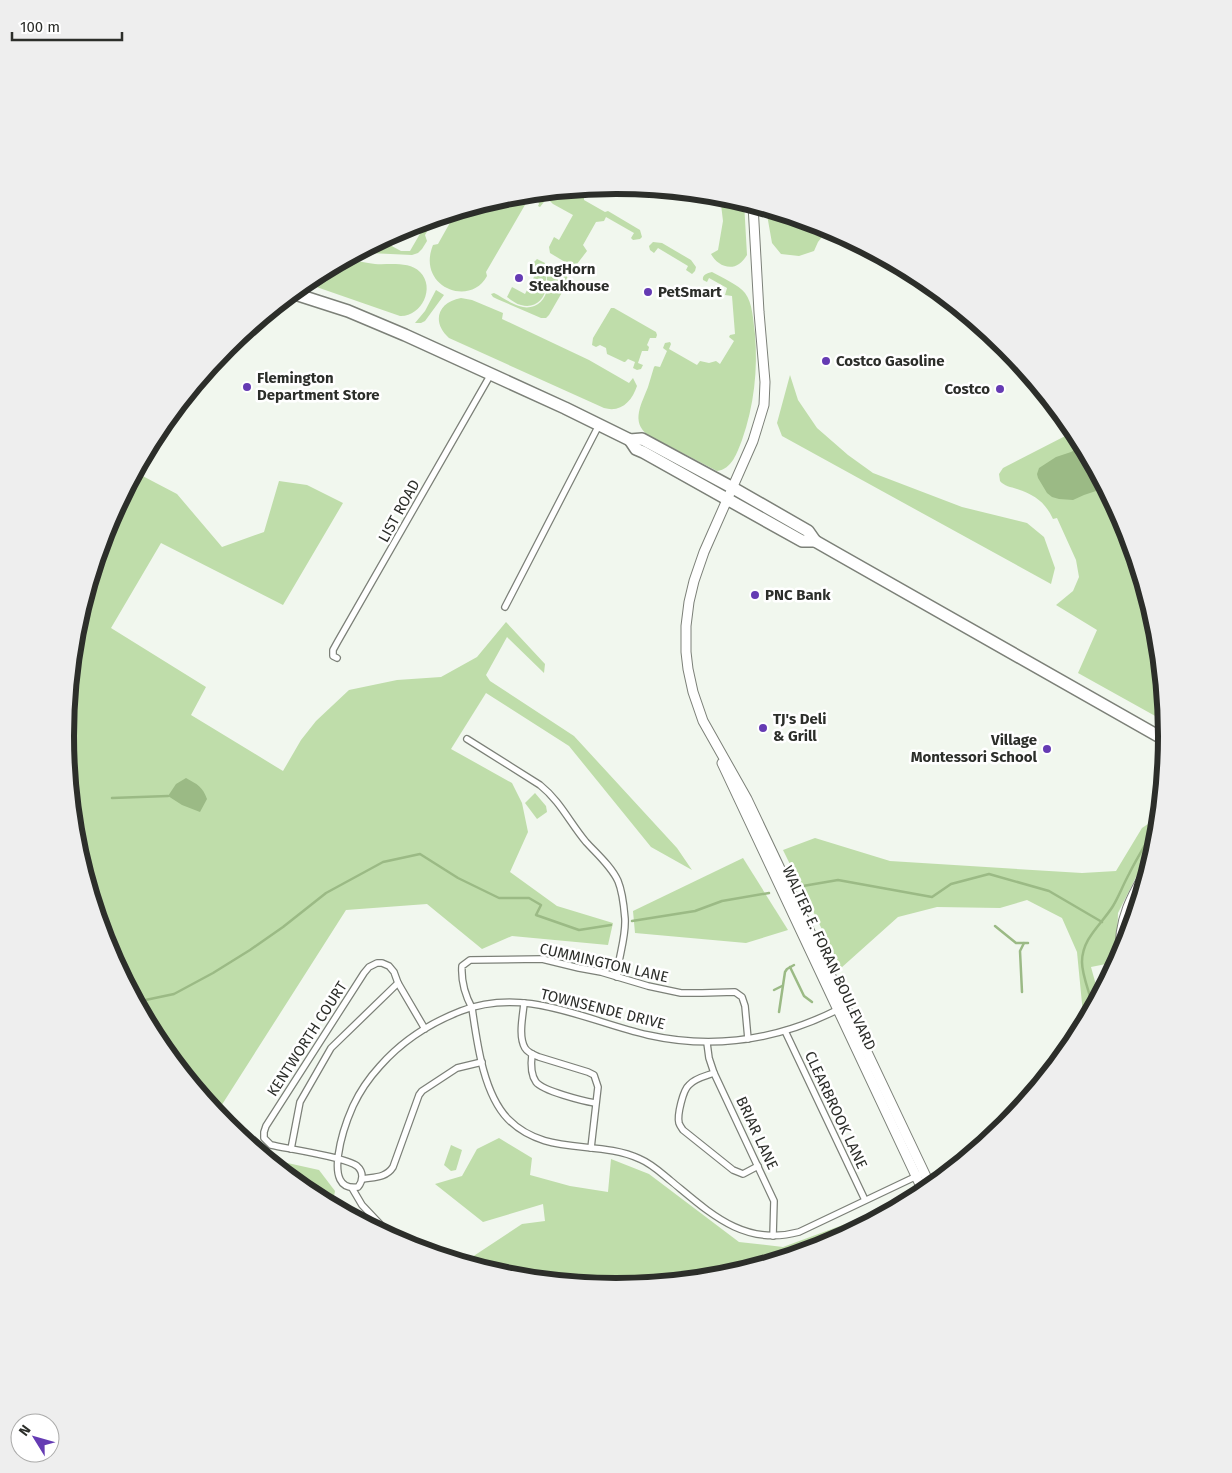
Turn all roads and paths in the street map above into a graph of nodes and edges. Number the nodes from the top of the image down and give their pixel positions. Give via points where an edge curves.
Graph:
1 (753, 212) edge
2 (301, 296) edge
3 (491, 374) junction
4 (599, 425) junction
5 (630, 440) junction
6 (733, 488) junction
7 (728, 500) junction
8 (815, 542) junction
9 (506, 607) dead end
10 (337, 658) dead end
11 (1158, 736) edge
12 (467, 739) dead end
13 (1136, 888) edge
14 (1121, 933) edge
15 (617, 977) junction
16 (398, 982) junction
17 (524, 1003) junction
18 (472, 1008) junction
19 (842, 1008) junction
20 (425, 1029) junction
21 (785, 1031) junction
22 (748, 1039) junction
23 (708, 1043) junction
24 (532, 1054) junction
25 (482, 1062) junction
26 (714, 1072) junction
27 (595, 1104) junction
28 (591, 1148) junction
29 (290, 1149) junction
30 (338, 1160) junction
31 (758, 1166) junction
32 (920, 1175) junction
33 (363, 1179) junction
34 (926, 1181) edge
35 (922, 1184) edge
36 (352, 1188) junction
37 (865, 1200) junction
38 (381, 1225) edge
39 (773, 1236) junction

1 - 6 street, WALTER E. FORAN BOULEVARD via 766,382 764,405 753,441
2 - 3 highway via 348,311
3 - 4 highway
3 - 10 street, LIST ROAD via 333,650 333,656
4 - 5 highway
4 - 9 street
5 - 6 highway via 642,439
5 - 7 highway via 636,449
6 - 7 street, WALTER E. FORAN BOULEVARD
6 - 8 highway via 808,531
7 - 8 highway via 802,541
7 - 19 street, WALTER E. FORAN BOULEVARD via 700,563 691,595 686,652 692,686 703,722 749,824
8 - 11 highway
12 - 15 street via 550,792 617,879 625,920
13 - 14 street
15 - 18 street, CUMMINGTON LANE via 542,958 470,960 462,966 461,977
15 - 22 street, CUMMINGTON LANE via 688,994 735,992 742,997
16 - 20 street, KENTWORTH COURT
16 - 29 street via 331,1048 300,1102
16 - 29 street, KENTWORTH COURT via 389,966 382,964 377,963 364,973 266,1126 264,1138 267,1142
17 - 18 street, TOWNSENDE DRIVE
17 - 23 street, TOWNSENDE DRIVE via 561,1009 648,1035
17 - 24 street via 522,1040
18 - 20 street, TOWNSENDE DRIVE
18 - 25 street, CUMMINGTON LANE
19 - 21 street, TOWNSENDE DRIVE
19 - 32 street, WALTER E. FORAN BOULEVARD
20 - 30 street, TOWNSENDE DRIVE via 399,1047 361,1091 343,1132
21 - 22 street, TOWNSENDE DRIVE
21 - 37 street, CLEARBROOK LANE
22 - 23 street, TOWNSENDE DRIVE
23 - 26 street, BRIAR LANE
24 - 27 street via 536,1081 545,1089
24 - 27 street via 594,1075 598,1086
25 - 28 street, CUMMINGTON LANE via 493,1098 514,1124 542,1140
25 - 33 street via 456,1068 422,1091 389,1173
26 - 31 street, BRIAR LANE
26 - 31 street via 687,1087 679,1117 680,1126 733,1170 743,1174
27 - 28 street
28 - 39 street, CUMMINGTON LANE via 642,1159 724,1222 745,1232
29 - 30 street, KENTWORTH COURT
30 - 33 street via 356,1166
30 - 36 street, TOWNSENDE DRIVE via 341,1184
31 - 39 street, BRIAR LANE via 774,1201
32 - 34 street, WALTER E. FORAN BOULEVARD
32 - 35 street, WALTER E. FORAN BOULEVARD
32 - 37 street, CUMMINGTON LANE
33 - 36 street via 358,1187
36 - 38 street via 362,1205
37 - 39 street, CUMMINGTON LANE via 799,1232

